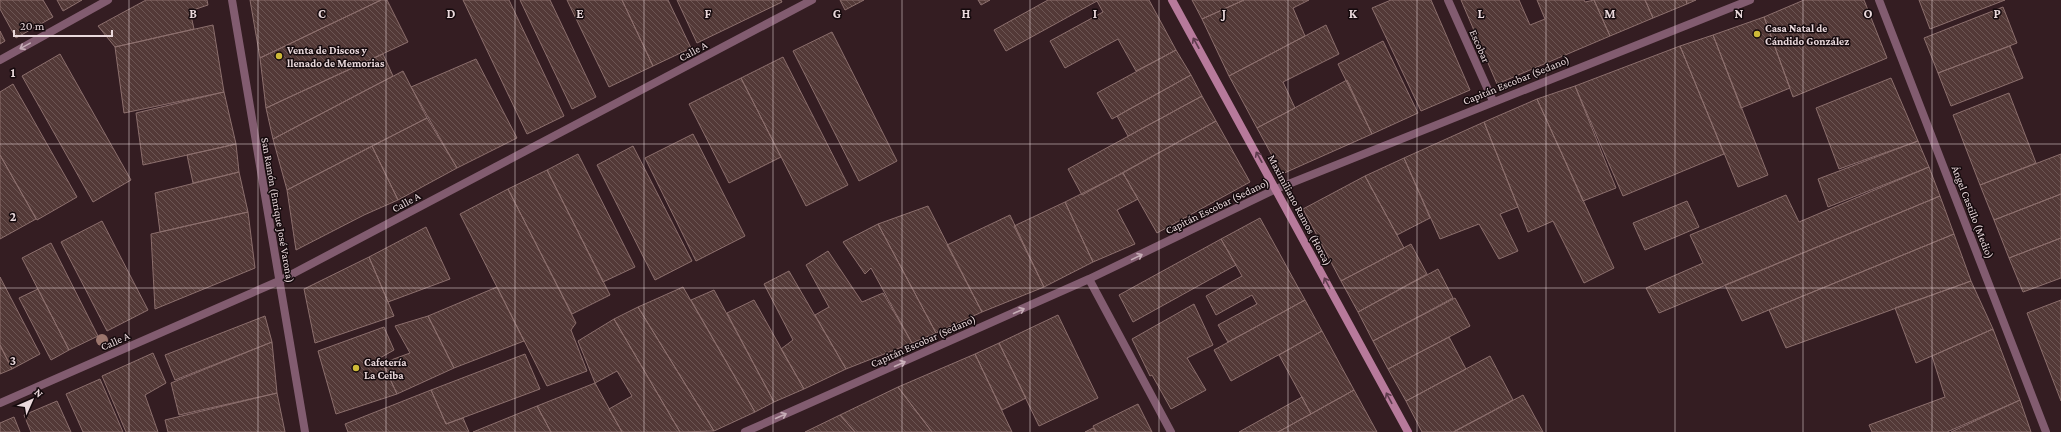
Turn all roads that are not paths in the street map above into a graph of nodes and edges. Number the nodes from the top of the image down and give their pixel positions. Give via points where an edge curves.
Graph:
1 (108, 0) edge
2 (232, 0) edge
3 (812, 0) edge
4 (1172, 0) edge
5 (1448, 0) edge
6 (1750, 0) edge
7 (1879, 0) edge
8 (0, 60) edge
9 (1493, 101) junction
10 (1276, 189) junction
11 (1089, 280) junction
12 (279, 281) junction
13 (0, 403) edge
14 (304, 428) edge
15 (311, 432) edge
16 (745, 432) edge
17 (1171, 432) edge
18 (1408, 432) edge
19 (2046, 432) edge

1 -> 8 street
2 - 12 street, San Ramón (Enrique José Varona)
3 - 12 street, Calle A
10 -> 4 street, Maximiliano Ramos (Horca)
5 - 9 street, Escobar
6 - 9 street, Capitán Escobar (Sedano)
7 - 19 street, Ángel Castillo (Medio)
9 - 10 street, Capitán Escobar (Sedano)
11 -> 10 street, Capitán Escobar (Sedano)
18 -> 10 street, Maximiliano Ramos (Horca)
16 -> 11 street, Capitán Escobar (Sedano)
11 - 17 street
12 - 13 street, Calle A
12 - 14 street, San Ramón (Enrique José Varona)
14 - 15 street

